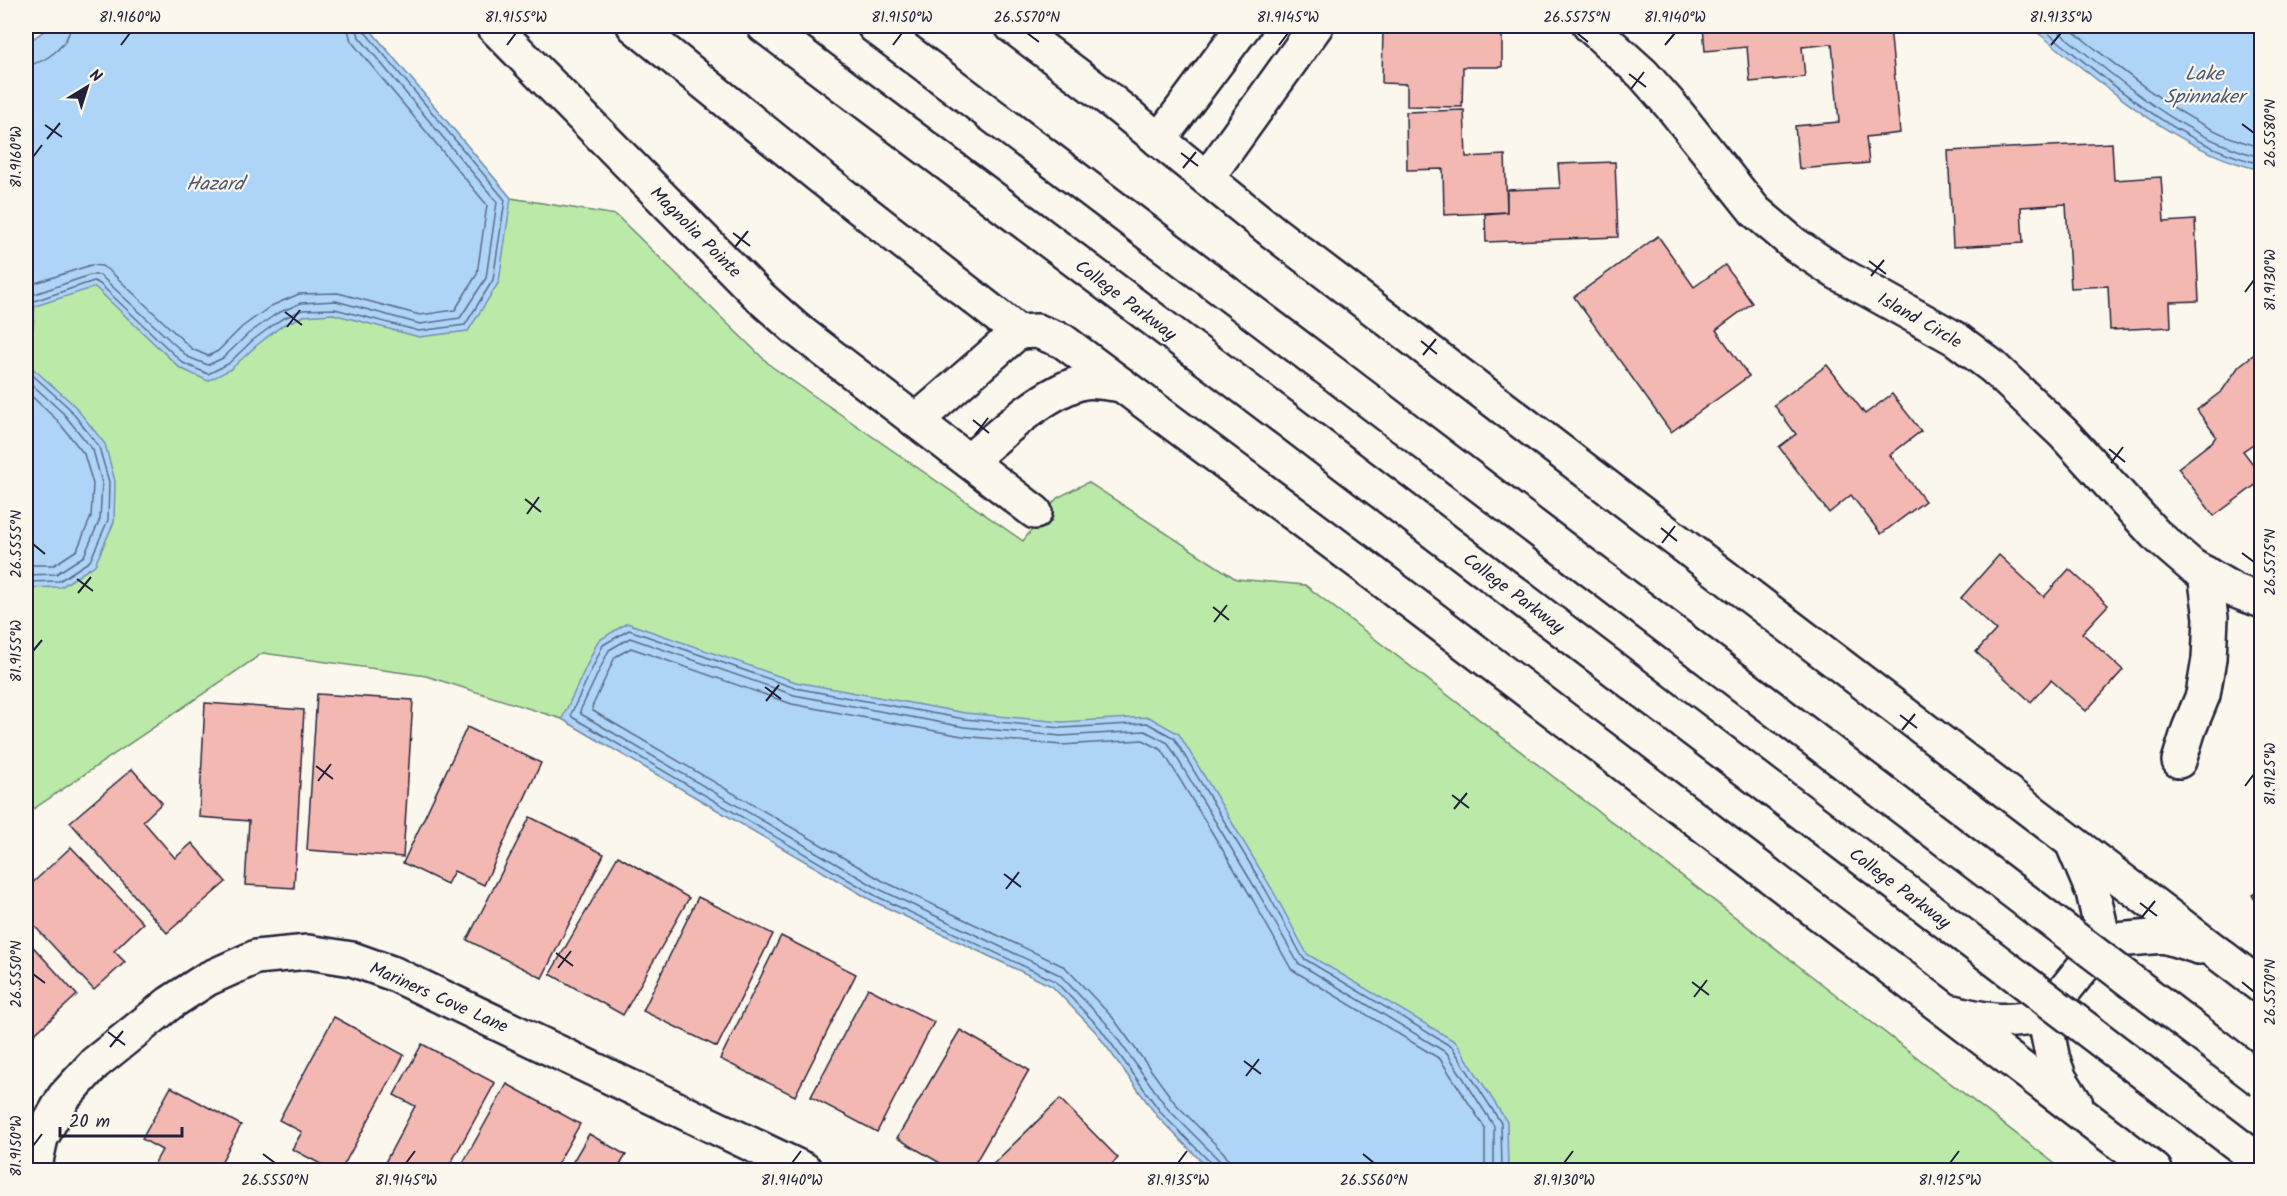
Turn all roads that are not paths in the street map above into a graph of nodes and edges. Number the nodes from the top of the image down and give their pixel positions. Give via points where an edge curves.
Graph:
1 (493, 26) edge
2 (634, 26) edge
3 (764, 26) edge
4 (874, 26) edge
5 (1012, 26) edge
6 (1244, 26) edge
7 (1316, 26) edge
8 (1590, 26) edge
9 (1160, 140) junction
10 (1207, 178) junction
11 (1018, 332) junction
12 (1122, 385) junction
13 (916, 421) junction
14 (969, 461) junction
15 (1035, 512) dead end
16 (2205, 573) junction
17 (2262, 601) edge
18 (2180, 761) dead end
19 (2072, 843) junction
20 (2103, 941) junction
21 (2217, 953) junction
22 (2262, 987) edge
23 (1944, 1009) junction
24 (2044, 1016) junction
25 (2262, 1081) edge
26 (2084, 1116) junction
27 (2262, 1163) edge
28 (34, 1170) edge
29 (805, 1170) edge
30 (2155, 1170) edge

1 - 13 main road, Magnolia Pointe via 760,297
2 - 11 main road
3 - 27 main road, College Parkway, bridge
4 - 25 main road, bridge
5 - 9 main road
6 - 9 main road
7 - 10 main road
8 - 16 main road, Island Circle via 1643,75 1755,211 1836,272 1956,339 1994,367 2063,434 2155,534
9 - 10 main road
10 - 19 main road
11 - 12 main road via 1037,331 1063,341
11 - 13 main road
12 - 14 main road via 1082,382 1059,391
12 - 23 main road
13 - 14 main road, Magnolia Pointe
14 - 15 main road, Magnolia Pointe
16 - 17 main road, Island Circle
16 - 18 main road via 2211,618 2209,659 2203,696
19 - 20 main road via 2093,892
19 - 21 main road
20 - 21 main road via 2164,936
20 - 24 main road
21 - 22 main road
23 - 24 main road via 1987,1021 2014,1022
23 - 26 main road
24 - 26 main road via 2060,1079
26 - 30 main road
28 - 29 main road, Mariners Cove Lane via 41,1138 64,1097 95,1063 160,1011 207,979 256,957 308,952 352,959 394,974

